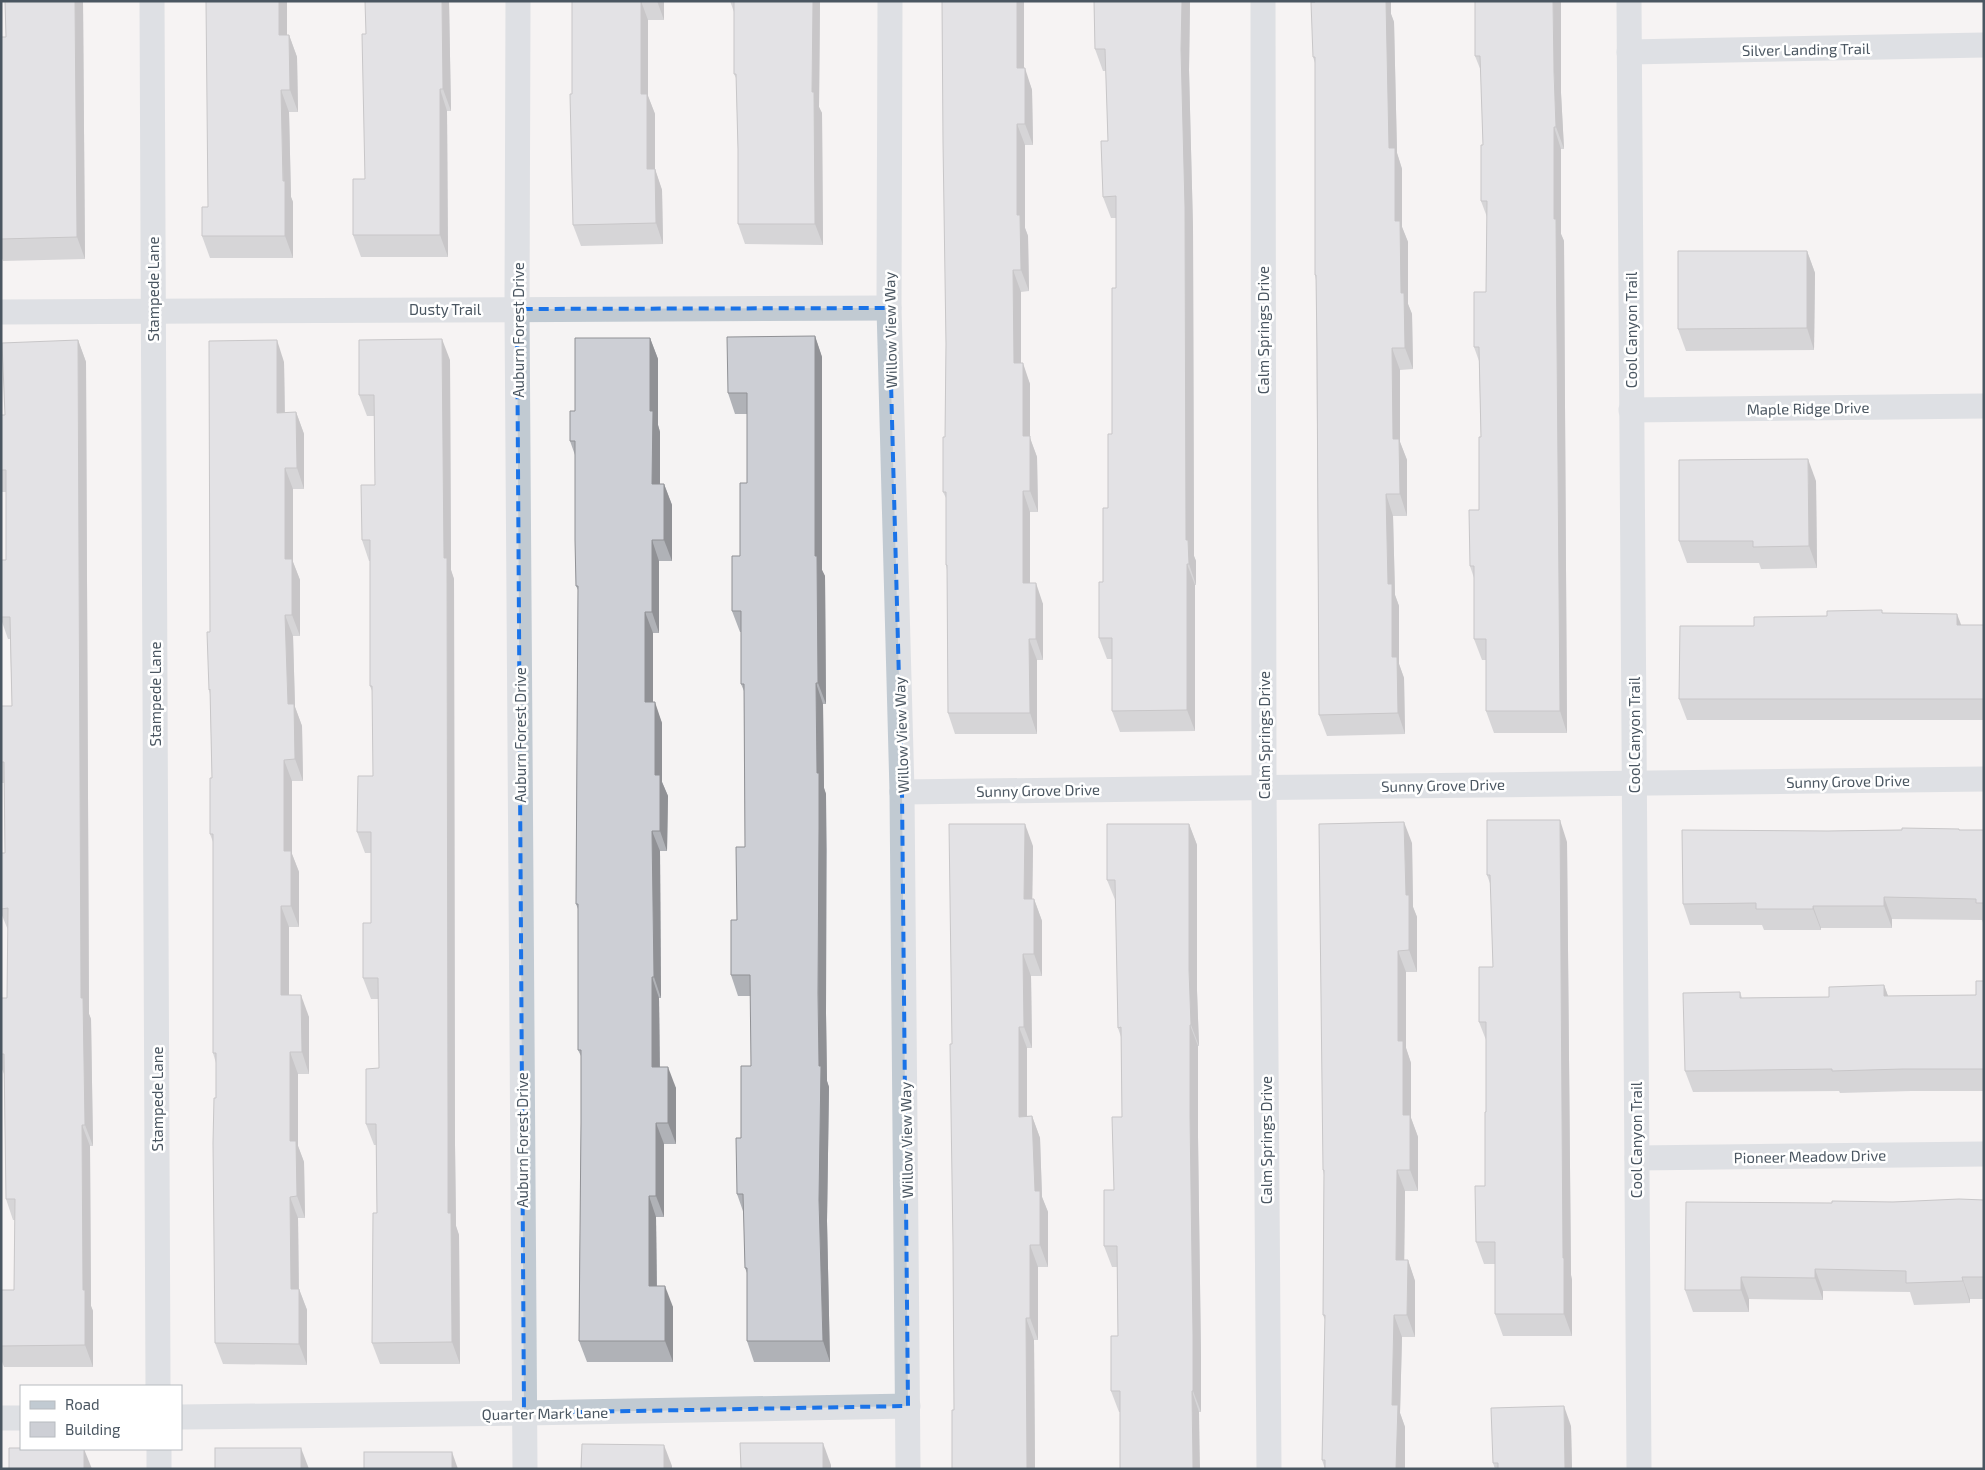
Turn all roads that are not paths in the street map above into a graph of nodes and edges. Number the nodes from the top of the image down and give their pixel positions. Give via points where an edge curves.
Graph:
1 (152, 1) edge
2 (518, 1) edge
3 (890, 1) edge
4 (1263, 1) edge
5 (1628, 1) edge
6 (1984, 45) edge
7 (1629, 52) junction
8 (889, 308) junction
9 (517, 309) junction
10 (153, 311) junction
11 (1, 312) edge
12 (1984, 406) edge
13 (1631, 410) junction
14 (1984, 779) edge
15 (1634, 783) junction
16 (1264, 788) junction
17 (902, 792) junction
18 (1984, 1154) edge
19 (1637, 1158) junction
20 (158, 1385) edge
21 (908, 1406) junction
22 (524, 1413) junction
23 (182, 1417) edge
24 (1, 1418) edge
25 (20, 1418) edge
26 (158, 1450) edge
27 (159, 1469) edge
28 (525, 1469) edge
29 (908, 1469) edge
30 (1269, 1469) edge
31 (1639, 1469) edge

1 - 10 street, Stampede Lane
2 - 9 street, Auburn Forest Drive
3 - 8 street, Willow View Way
4 - 16 street, Calm Springs Drive
5 - 7 street, Cool Canyon Trail
6 - 7 street, Silver Landing Trail
7 - 13 street, Cool Canyon Trail
8 - 9 street, Dusty Trail
8 - 17 street, Willow View Way
9 - 10 street, Dusty Trail
9 - 22 street, Auburn Forest Drive
10 - 11 street, Dusty Trail
10 - 20 street, Stampede Lane
12 - 13 street, Maple Ridge Drive
13 - 15 street, Cool Canyon Trail
14 - 15 street, Sunny Grove Drive
15 - 16 street, Sunny Grove Drive
15 - 19 street, Cool Canyon Trail
16 - 17 street, Sunny Grove Drive
16 - 30 street, Calm Springs Drive
17 - 21 street, Willow View Way
18 - 19 street, Pioneer Meadow Drive
19 - 31 street, Cool Canyon Trail
21 - 22 street, Quarter Mark Lane
21 - 29 street, Willow View Way
22 - 23 street, Quarter Mark Lane
22 - 28 street, Auburn Forest Drive
24 - 25 street
26 - 27 street

